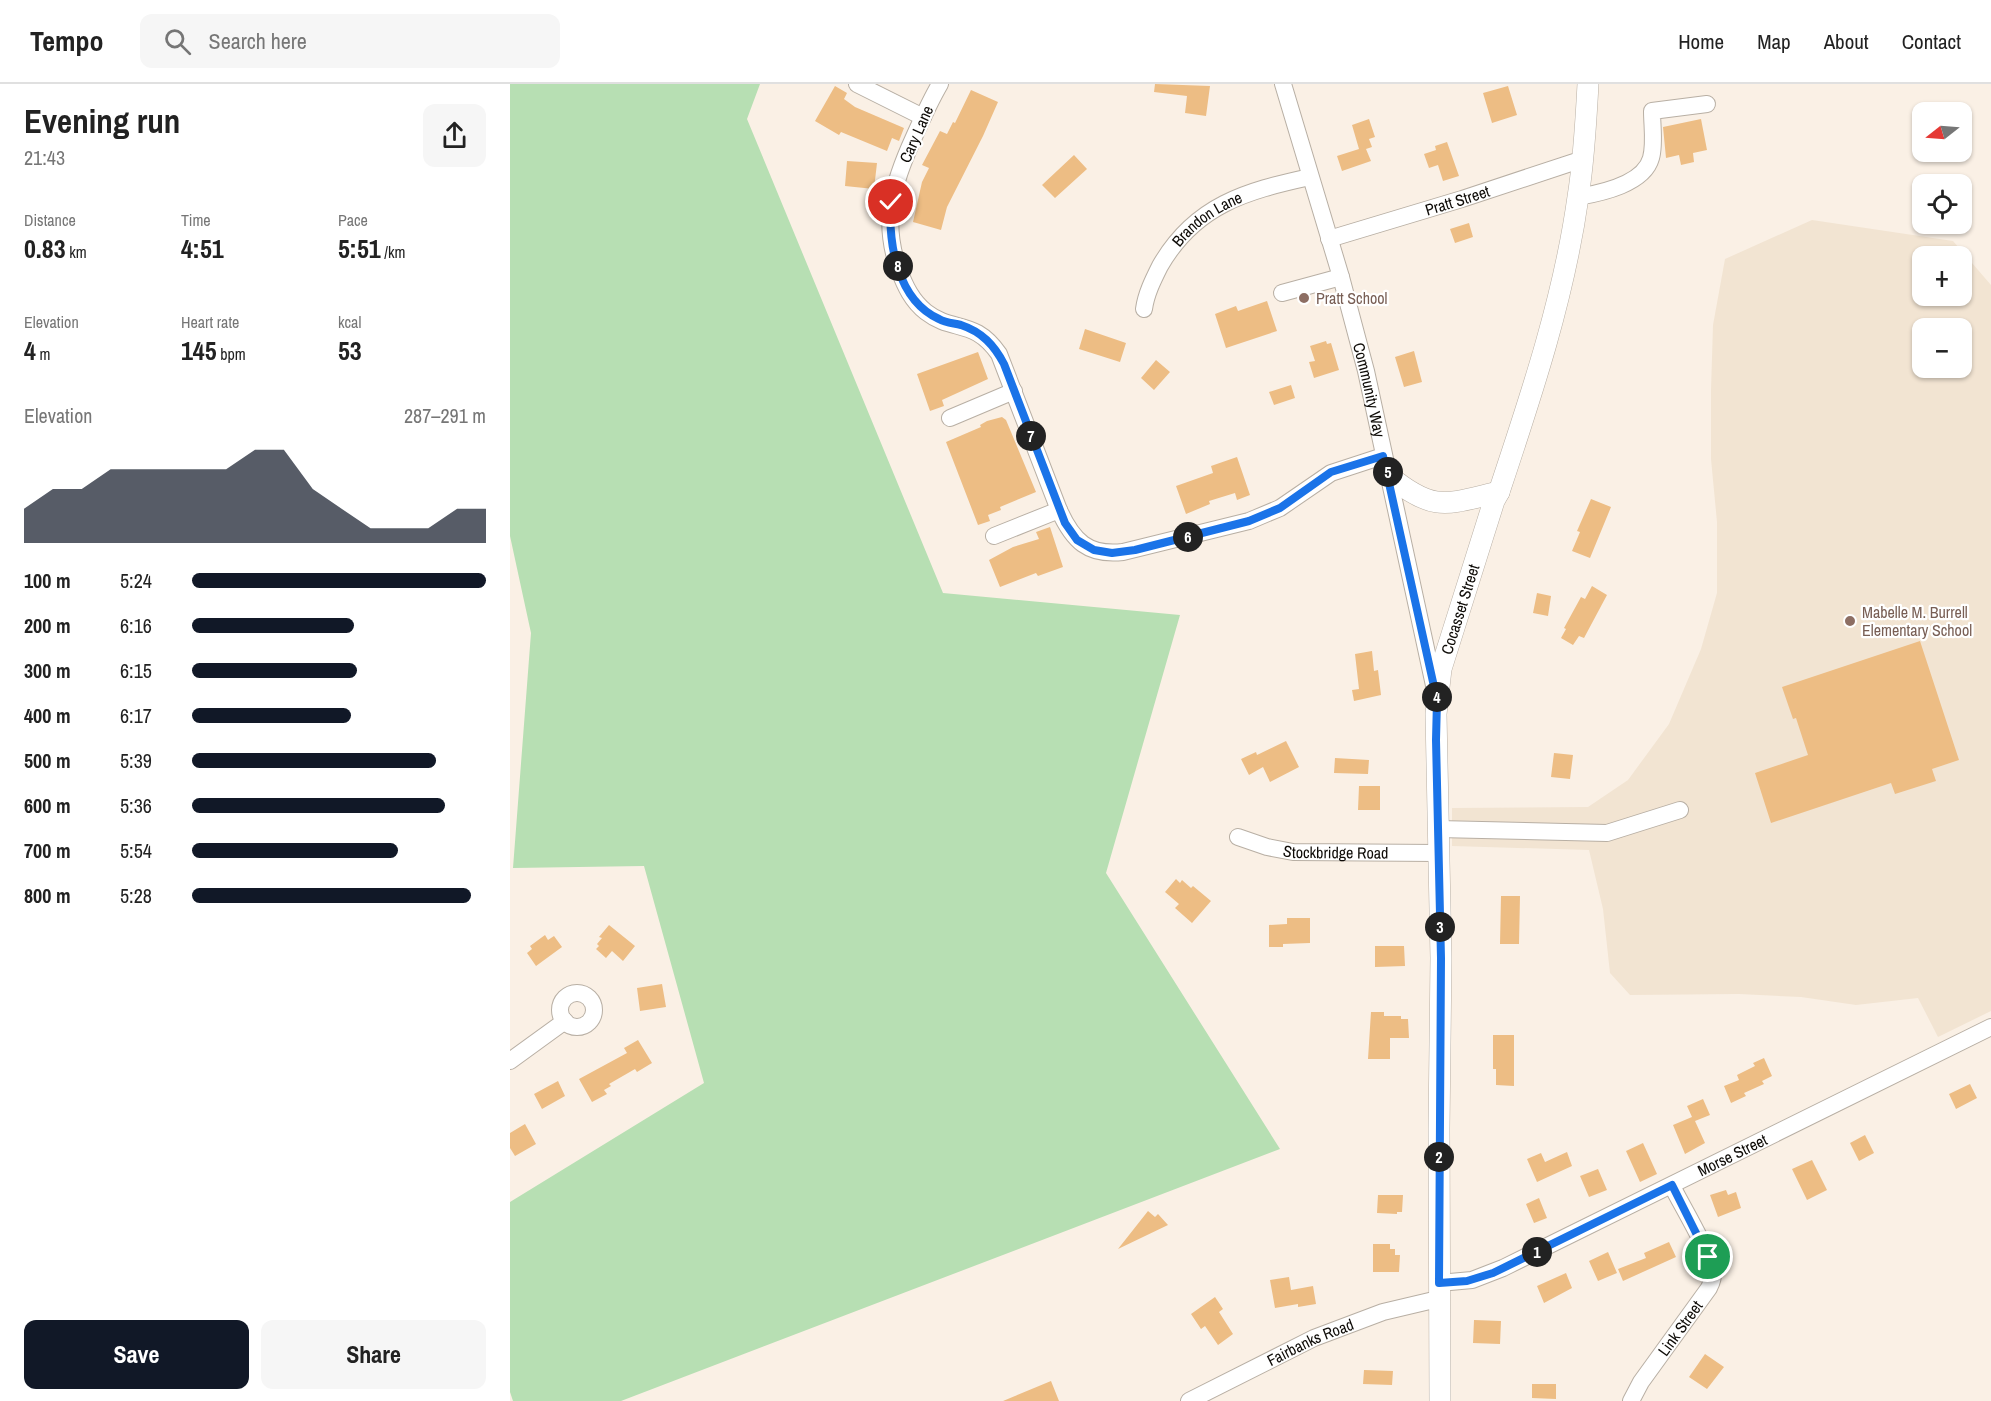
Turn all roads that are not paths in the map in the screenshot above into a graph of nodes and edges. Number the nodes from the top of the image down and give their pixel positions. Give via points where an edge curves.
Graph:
1 (857, 84) edge
2 (940, 84) edge
3 (1283, 84) edge
4 (1588, 84) edge
5 (1707, 104) dead end
6 (922, 117) junction
7 (1583, 159) junction
8 (1310, 177) junction
9 (1578, 197) junction
10 (1329, 239) junction
11 (1341, 277) junction
12 (1282, 293) dead end
13 (1144, 309) dead end
14 (1014, 391) junction
15 (950, 418) dead end
16 (1386, 466) junction
17 (1499, 492) junction
18 (1059, 510) junction
19 (994, 536) dead end
20 (1437, 700) junction
21 (1680, 810) dead end
22 (1438, 829) junction
23 (1238, 837) dead end
24 (1438, 853) junction
25 (565, 1021) dead end
26 (1991, 1027) edge
27 (510, 1061) edge
28 (1672, 1185) junction
29 (1439, 1291) junction
30 (1190, 1401) edge
31 (1440, 1401) edge
32 (1631, 1401) edge

1 - 6 street
2 - 6 street, Cary Lane
3 - 8 street, Community Way
4 - 7 main road, Cocasset Street
5 - 9 street via 1652,111 1651,160 1638,175 1619,187
6 - 14 street, Cary Lane via 892,196 890,224 897,264 912,297 925,311 941,321 977,332 992,345
7 - 9 main road, Cocasset Street
7 - 10 street, Pratt Street
8 - 10 street, Community Way
8 - 13 street, Brandon Lane via 1254,192 1201,217 1177,240 1164,260
9 - 17 main road, Cocasset Street via 1540,370
10 - 11 street, Community Way
11 - 12 street
11 - 16 street, Community Way
14 - 15 street
14 - 18 street, Cary Lane
16 - 17 main road via 1413,495 1430,501 1457,503
16 - 18 street, Cary Lane via 1331,472 1280,508 1249,521 1123,552 1103,553 1085,545 1070,532
16 - 20 street, Community Way
17 - 20 main road, Cocasset Street via 1441,669
18 - 19 street
20 - 22 main road, Cocasset Street
21 - 22 street via 1607,832
22 - 24 main road, Cocasset Street
23 - 24 street, Stockbridge Road via 1293,852
24 - 29 main road, Cocasset Street
25 - 27 street
26 - 28 street, Morse Street
28 - 29 street, Morse Street via 1493,1273
28 - 32 street, Link Street via 1708,1257 1713,1281
29 - 30 street, Fairbanks Road via 1314,1338
29 - 31 main road, Cocasset Street

